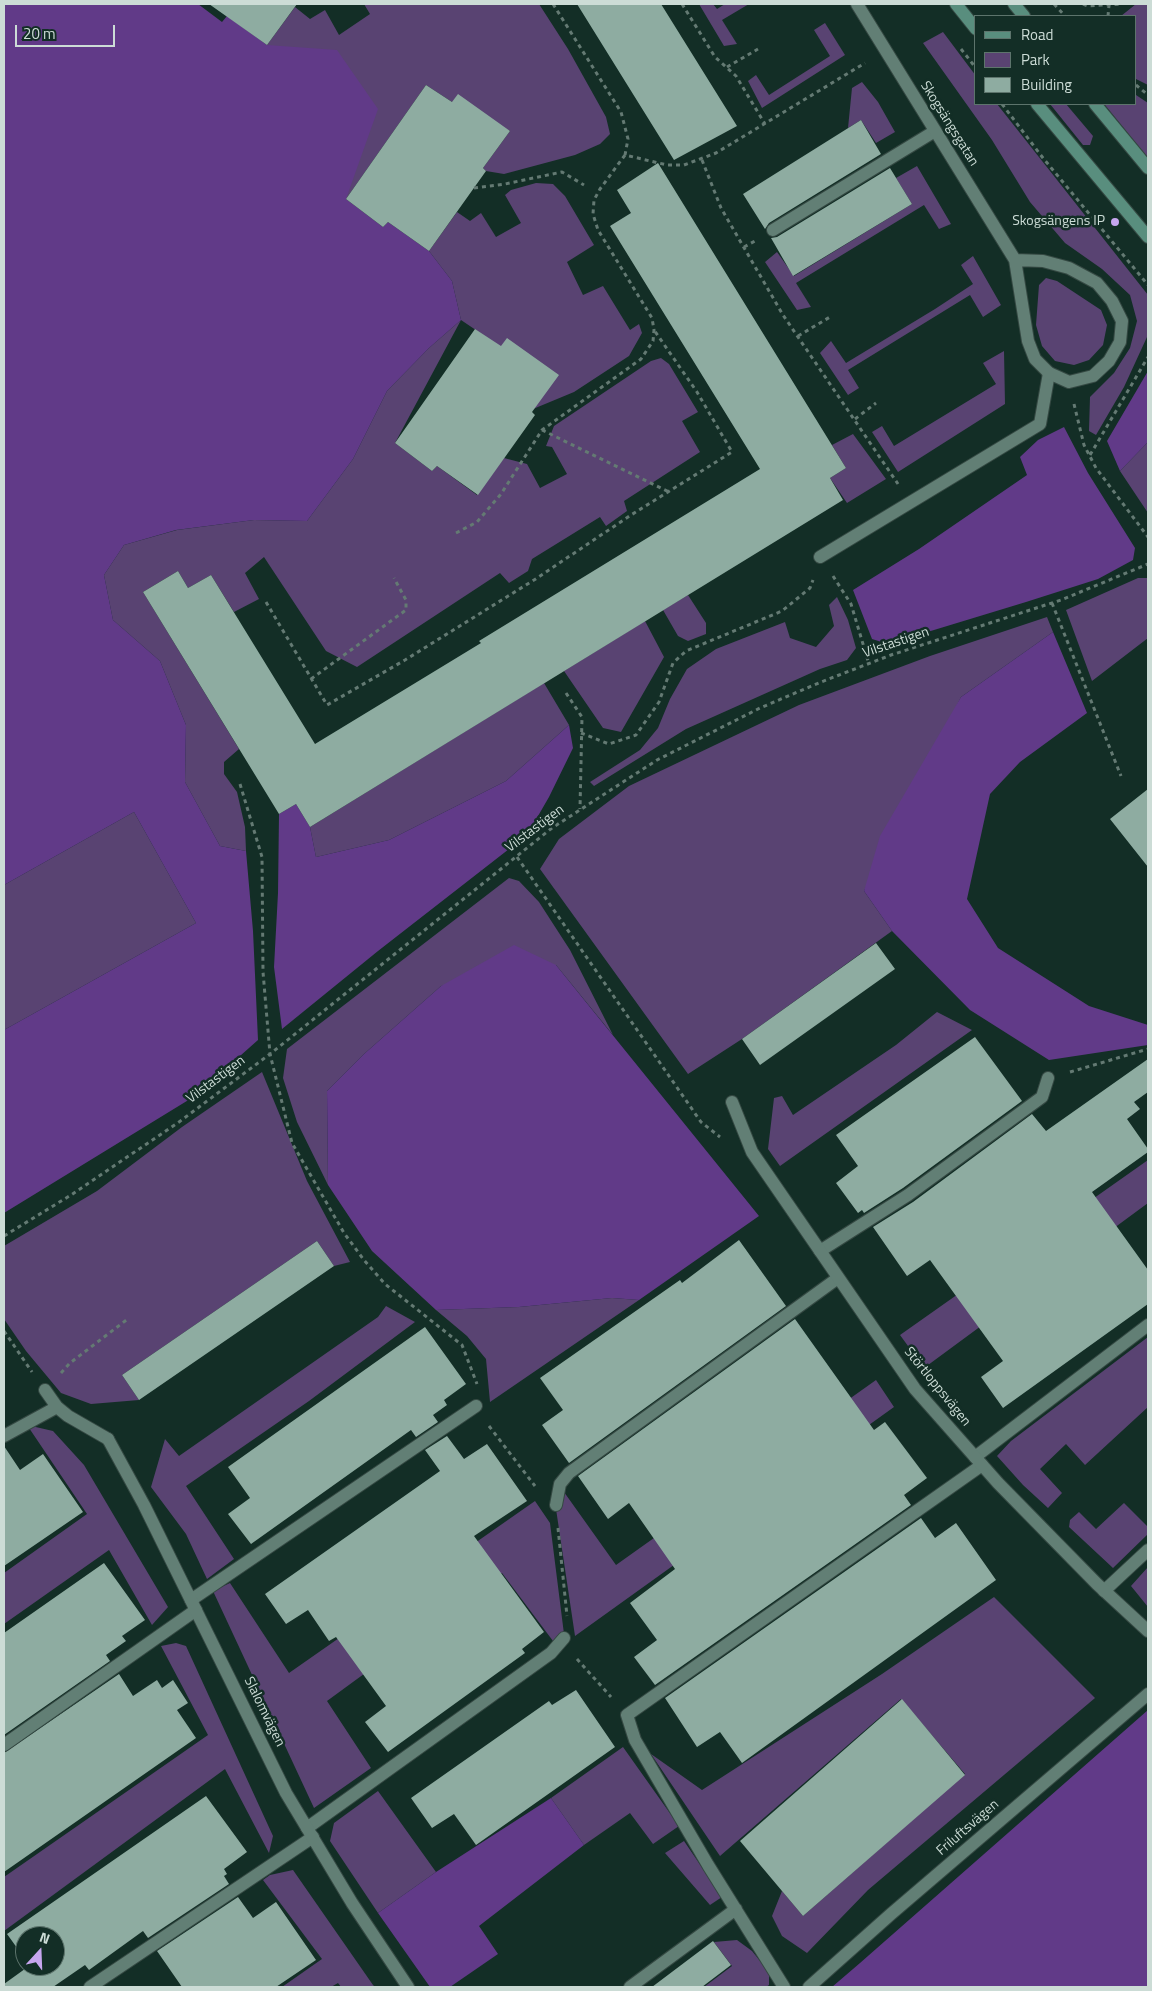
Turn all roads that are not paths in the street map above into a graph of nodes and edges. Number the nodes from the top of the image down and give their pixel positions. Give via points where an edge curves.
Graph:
1 (857, 4) edge
2 (956, 4) edge
3 (1014, 4) edge
4 (1023, 15) edge
5 (974, 26) edge
6 (1038, 105) edge
7 (1096, 105) edge
8 (935, 131) junction
9 (1148, 168) edge
10 (772, 230) dead end
11 (1148, 237) edge
12 (1015, 260) junction
13 (1049, 373) junction
14 (820, 557) road end
15 (1048, 1078) road end
16 (732, 1102) dead end
17 (820, 1252) junction
18 (838, 1278) junction
19 (1148, 1325) edge
20 (45, 1390) road end
21 (57, 1406) junction
22 (476, 1406) road end
23 (4, 1436) edge
24 (979, 1461) junction
25 (556, 1505) road end
26 (1148, 1550) edge
27 (1104, 1591) junction
28 (194, 1605) junction
29 (1148, 1631) edge
30 (564, 1638) road end
31 (1148, 1694) edge
32 (4, 1745) edge
33 (310, 1833) junction
34 (736, 1909) junction
35 (90, 1987) edge
36 (408, 1987) edge
37 (630, 1987) edge
38 (784, 1987) edge
39 (809, 1987) edge

1 - 8 street, Skogsängsgatan
2 - 5 main road
3 - 4 main road
6 - 11 main road
7 - 9 main road
8 - 10 street
8 - 12 street, Skogsängsgatan
12 - 13 street, Skogsängsgatan via 1028,341 1035,359
12 - 13 street, Skogsängsgatan via 1043,261 1069,268 1096,283 1112,301 1122,321 1120,342 1109,361 1093,376 1069,382
13 - 14 street via 1040,424
15 - 17 street via 1042,1097 908,1195
16 - 17 street, Störtloppsvägen via 752,1152
17 - 18 street, Störtloppsvägen
18 - 24 street, Störtloppsvägen via 915,1389
18 - 25 street via 569,1474 560,1484
19 - 24 street
20 - 21 street
21 - 23 street
21 - 28 street, Slalomvägen via 108,1440
22 - 28 street
24 - 27 street, Störtloppsvägen
24 - 34 street via 627,1716 635,1740
26 - 27 street
27 - 29 street, Störtloppsvägen
28 - 32 street
28 - 33 street, Slalomvägen via 286,1793
30 - 33 street via 551,1653
31 - 39 street, Friluftsvägen
33 - 35 street
33 - 36 street, Slalomvägen
34 - 37 street
34 - 38 street

